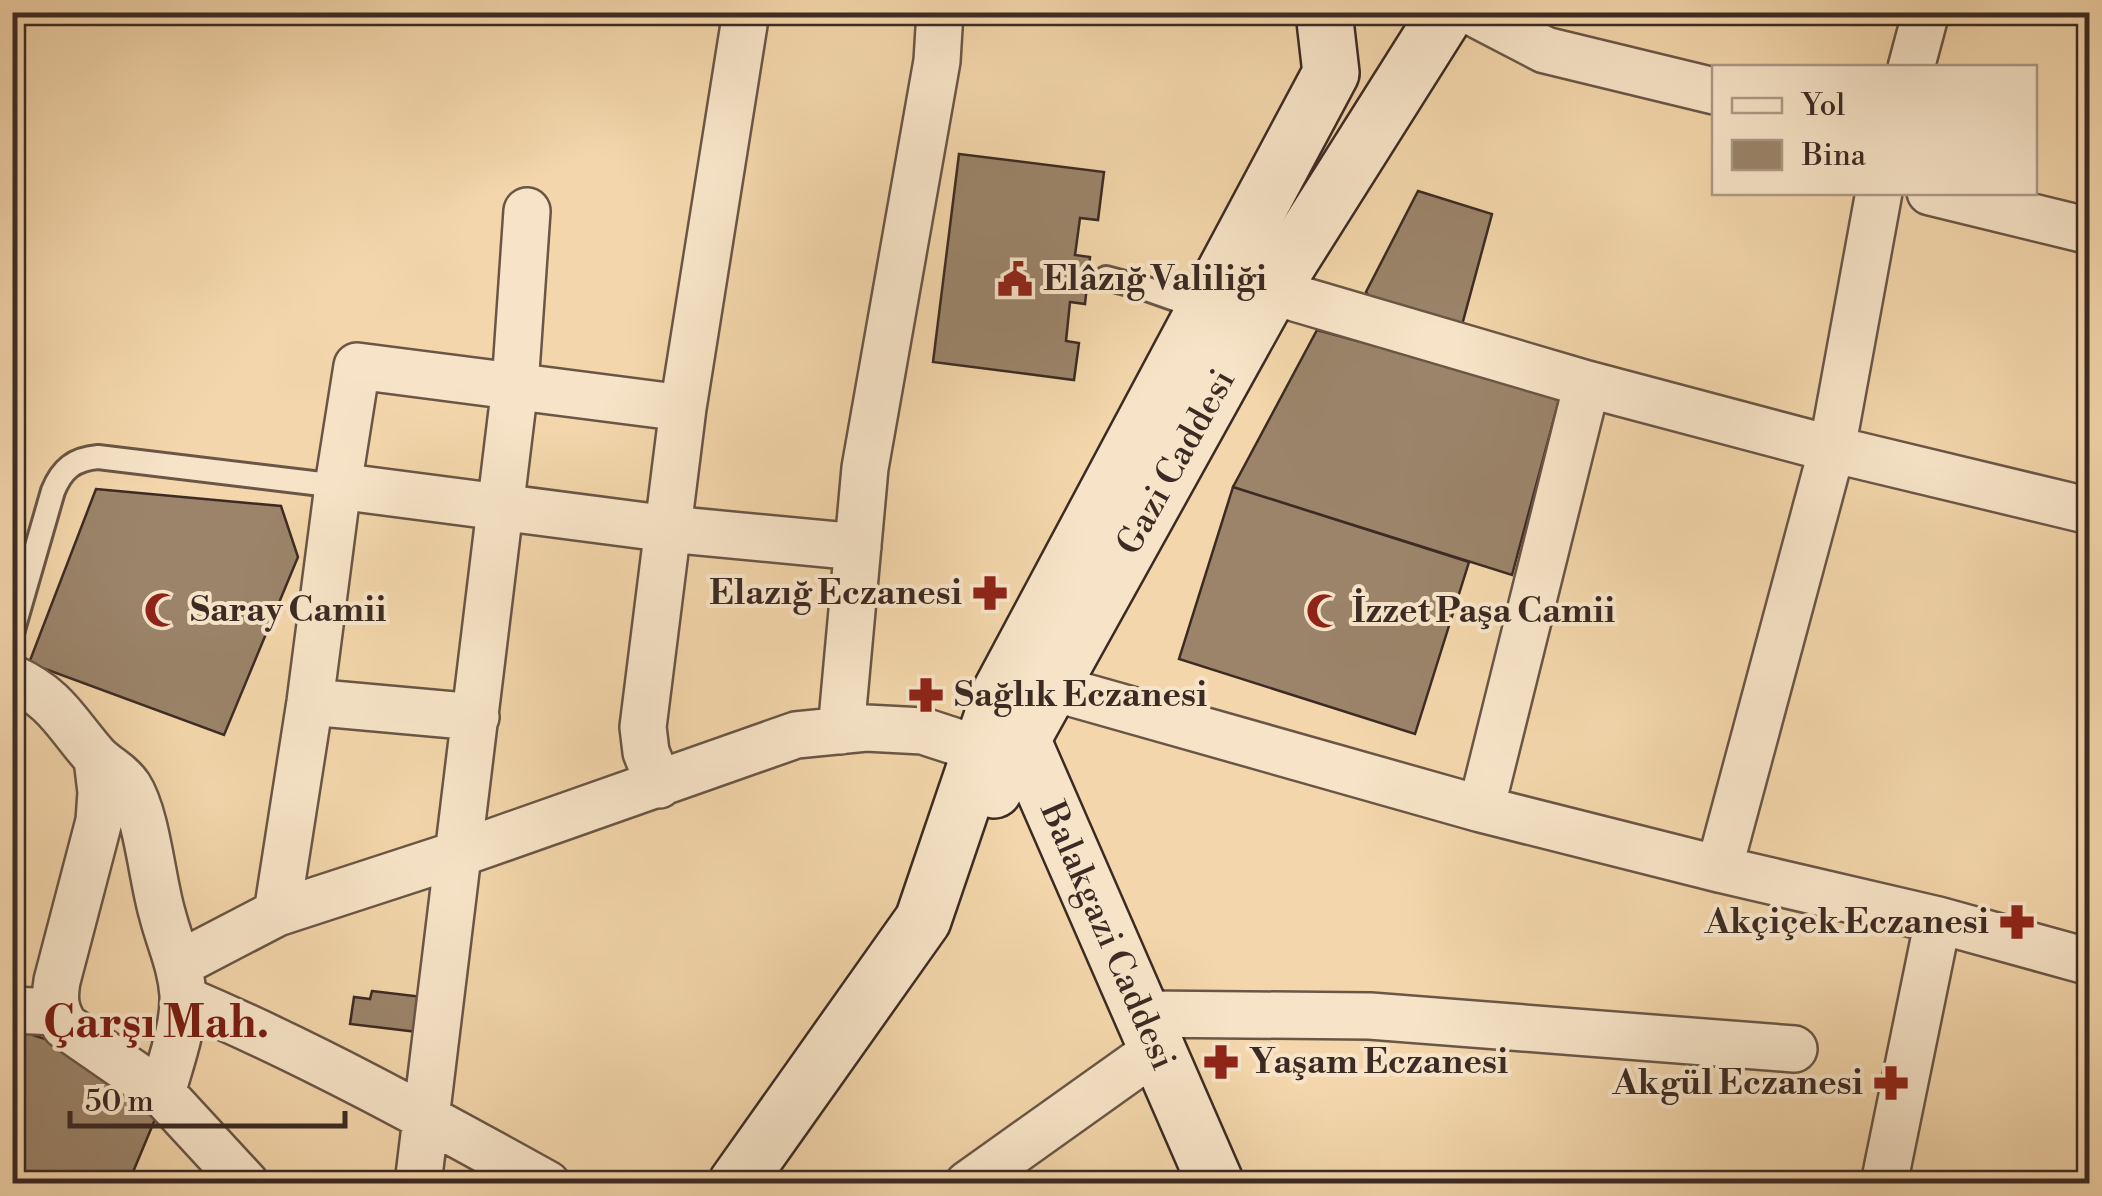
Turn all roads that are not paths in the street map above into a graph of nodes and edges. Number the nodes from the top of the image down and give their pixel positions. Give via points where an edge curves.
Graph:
1 (746, 12) edge
2 (940, 12) edge
3 (1324, 12) edge
4 (1447, 12) edge
5 (1472, 12) edge
6 (1926, 12) edge
7 (1912, 65) edge
8 (1712, 91) edge
9 (1879, 195) edge
10 (1942, 195) edge
11 (527, 211) dead end
12 (2090, 232) edge
13 (1106, 278) dead end
14 (1271, 291) junction
15 (1204, 309) junction
16 (1586, 384) junction
17 (514, 386) junction
18 (683, 408) junction
19 (1832, 449) junction
20 (338, 486) junction
21 (500, 506) junction
22 (2090, 510) edge
23 (668, 529) junction
24 (858, 548) junction
25 (12, 634) edge
26 (12, 678) edge
27 (310, 702) junction
28 (476, 717) junction
29 (1014, 717) junction
30 (841, 731) junction
31 (98, 759) junction
32 (659, 785) junction
33 (1481, 809) junction
34 (458, 854) junction
35 (1719, 869) junction
36 (276, 913) junction
37 (1938, 920) junction
38 (2090, 962) edge
39 (181, 981) junction
40 (34, 1011) edge
41 (1152, 1031) junction
42 (1794, 1049) dead end
43 (162, 1092) junction
44 (425, 1116) junction
45 (246, 1184) edge
46 (418, 1184) edge
47 (547, 1184) edge
48 (736, 1184) edge
49 (968, 1184) edge
50 (1216, 1184) edge
51 (1884, 1184) edge

1 - 18 street
2 - 24 street via 865,468
3 - 15 main road via 1331,73
4 - 14 main road, Gazi Caddesi
5 - 8 street via 1545,50
6 - 7 street
9 - 19 street
10 - 12 street
11 - 17 street
13 - 15 lane
14 - 16 street
14 - 29 main road, Gazi Caddesi
15 - 29 main road
16 - 19 street
16 - 33 street
17 - 18 street
17 - 20 street via 357,366
17 - 21 street
18 - 23 street
19 - 22 street
19 - 35 street
20 - 21 street
20 - 25 lane via 98,457 72,463 53,491
20 - 27 street
21 - 23 street
21 - 28 street
23 - 24 street
23 - 32 street via 643,727
24 - 30 street
26 - 31 street via 59,710
27 - 28 street
27 - 36 street
28 - 34 street
29 - 30 street via 923,731
29 - 33 street
29 - 41 main road, Balakgazi Caddesi
29 - 48 main road via 923,920
30 - 32 street via 796,735
31 - 39 street via 131,789
31 - 40 street via 99,821 54,997
32 - 34 street
33 - 35 street
34 - 36 street
34 - 44 street
35 - 37 street
36 - 39 street
37 - 38 street
37 - 51 street
39 - 43 street via 180,1029
39 - 44 street via 225,1017
40 - 43 street
41 - 42 street via 1370,1016
41 - 49 street
41 - 50 main road, Balakgazi Caddesi
43 - 45 street
44 - 46 street
44 - 47 street

